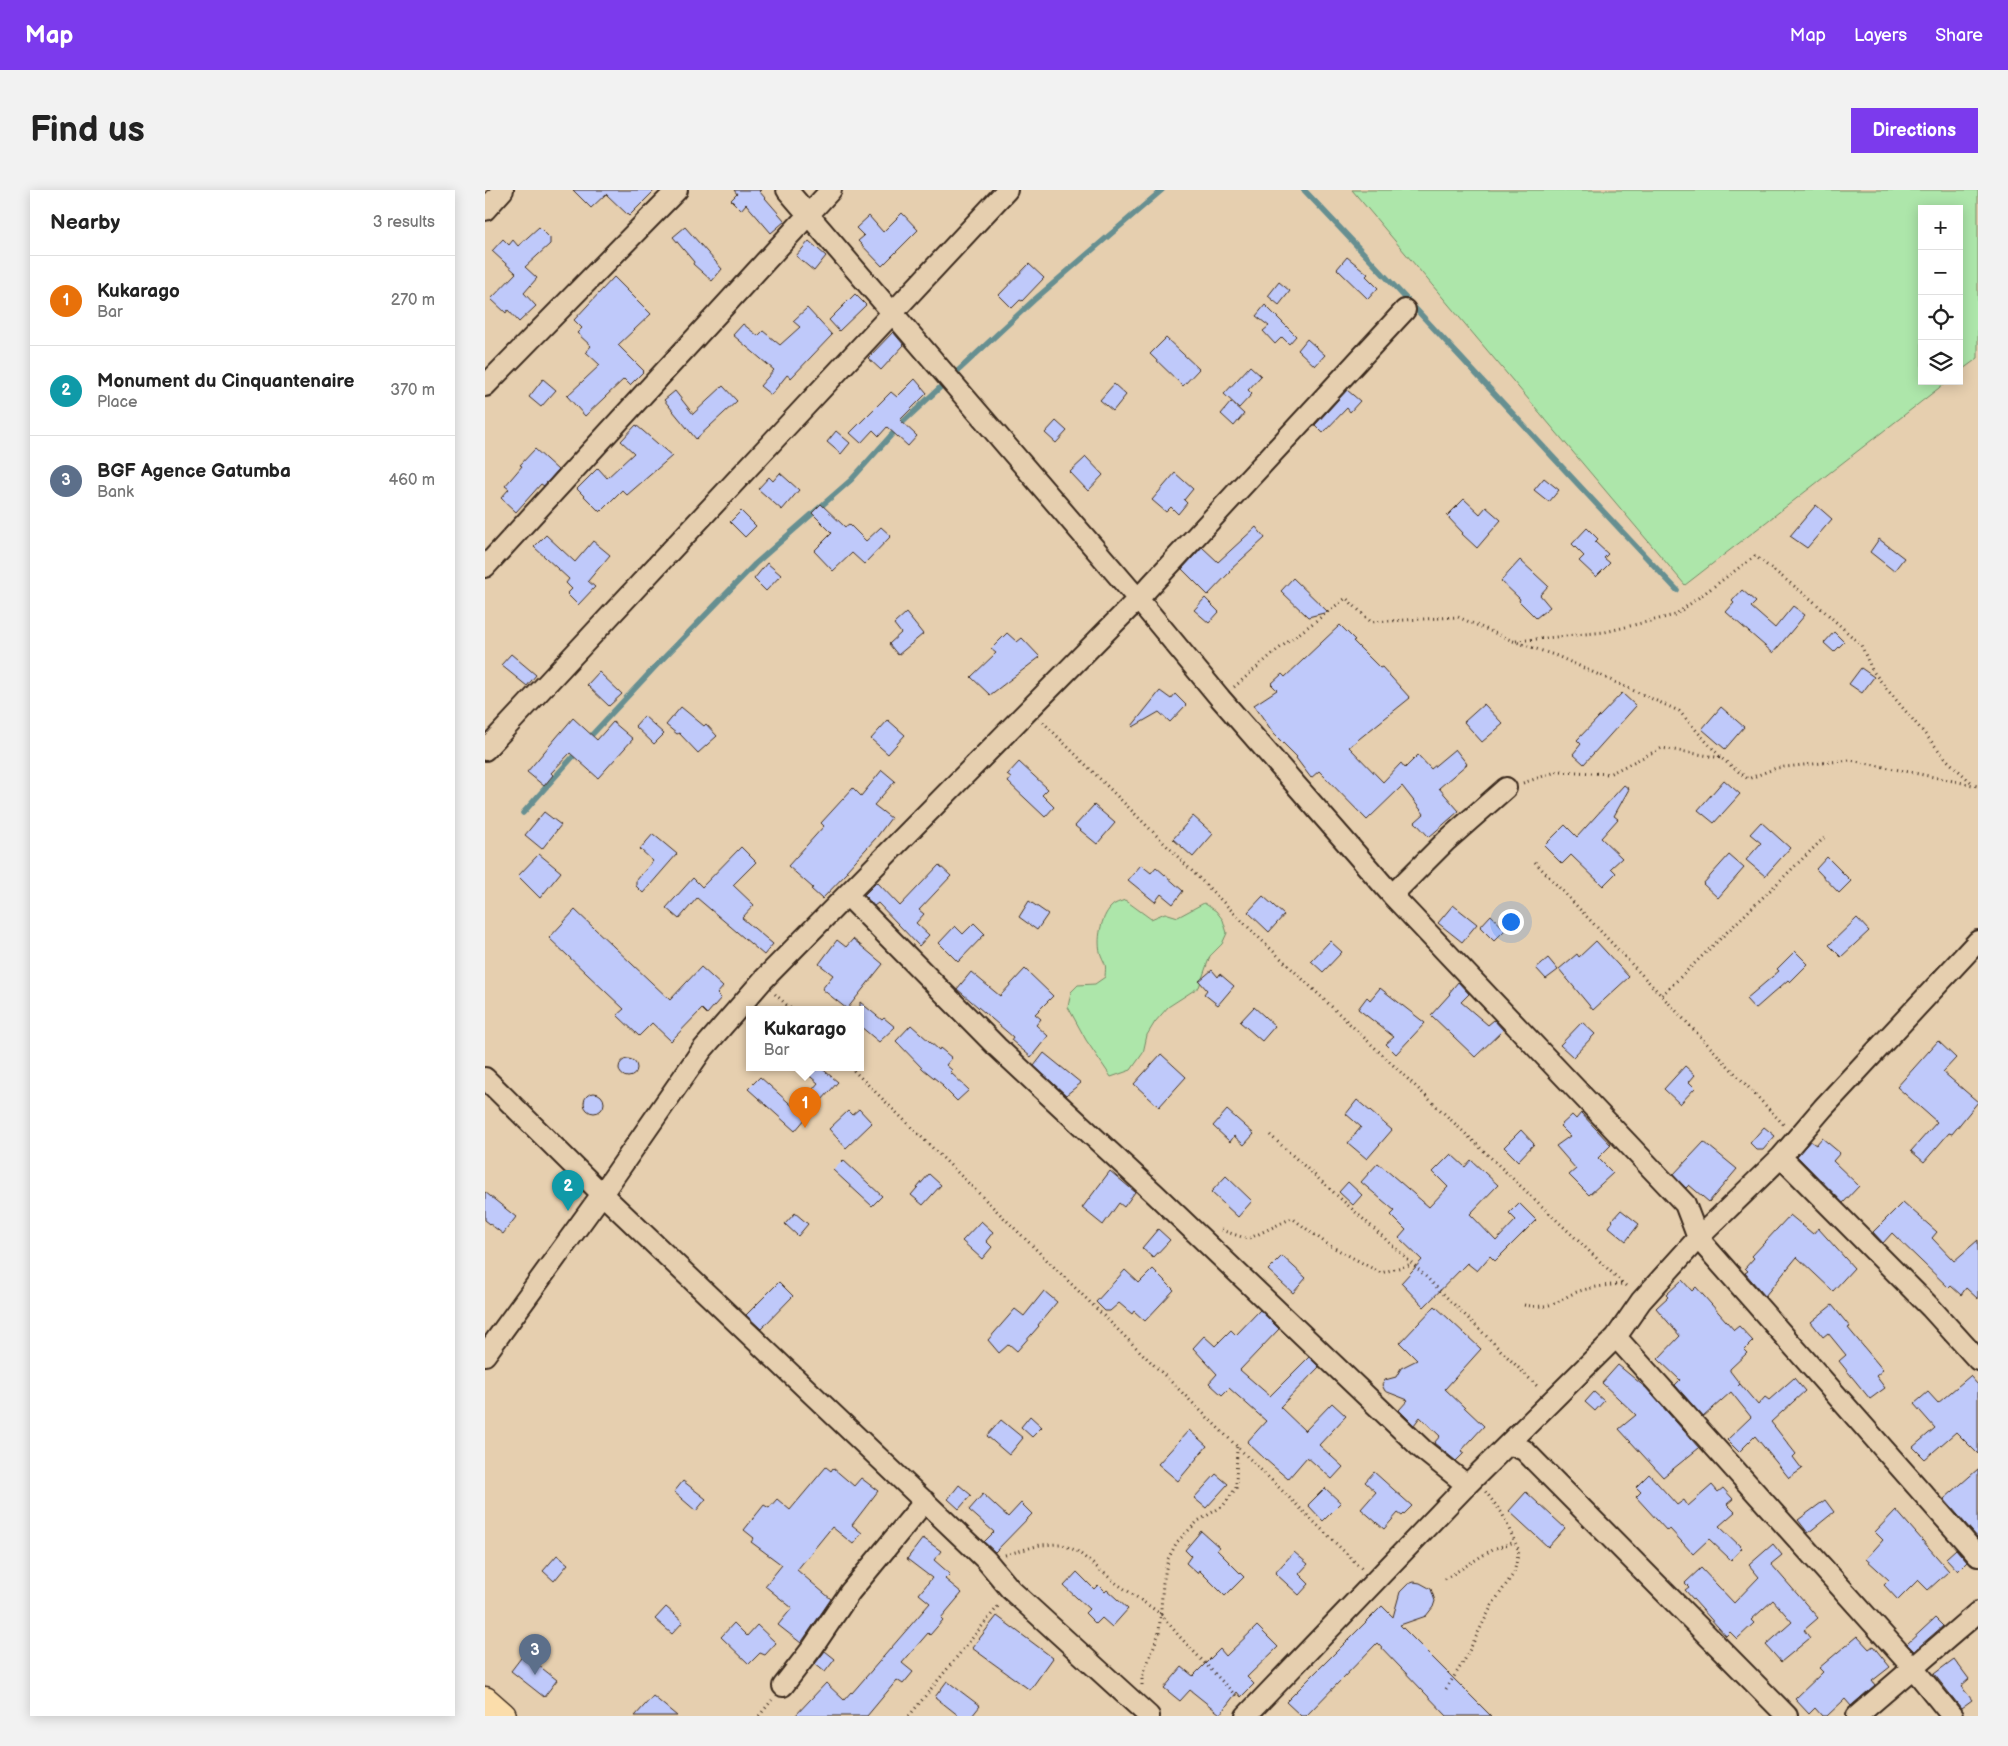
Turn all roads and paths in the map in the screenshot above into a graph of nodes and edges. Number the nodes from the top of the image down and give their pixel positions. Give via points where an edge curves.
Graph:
1 (503, 190) edge
2 (677, 190) edge
3 (787, 190) edge
4 (831, 190) edge
5 (1007, 190) edge
6 (485, 210) edge
7 (809, 214) junction
8 (1405, 310) dead end
9 (892, 313) junction
10 (485, 386) edge
11 (485, 567) edge
12 (1138, 599) junction
13 (1513, 641) junction
14 (1221, 698) junction
15 (1030, 709) junction
16 (485, 750) edge
17 (1721, 758) junction
18 (1972, 783) junction
19 (1978, 786) edge
20 (1506, 788) joint
21 (1824, 838) dead end
22 (1535, 862) dead end
23 (847, 895) junction
24 (1393, 895) junction
25 (1978, 941) edge
26 (1662, 995) junction
27 (854, 1071) edge
28 (485, 1078) edge
29 (1270, 1135) dead end
30 (1796, 1138) junction
31 (1781, 1157) junction
32 (602, 1194) junction
33 (1213, 1228) dead end
34 (1698, 1238) junction
35 (1413, 1264) junction
36 (1623, 1284) junction
37 (1641, 1301) junction
38 (1524, 1305) dead end
39 (1616, 1337) junction
40 (485, 1354) edge
41 (1978, 1360) edge
42 (1552, 1400) junction
43 (1509, 1444) junction
44 (1237, 1446) junction
45 (1470, 1482) junction
46 (925, 1501) junction
47 (1515, 1542) junction
48 (1978, 1556) edge
49 (986, 1560) junction
50 (1445, 1579) dead end
51 (1374, 1581) junction
52 (1011, 1590) junction
53 (1978, 1612) edge
54 (1161, 1614) junction
55 (1913, 1668) junction
56 (783, 1686) dead end
57 (1446, 1690) dead end
58 (485, 1700) edge
59 (1146, 1712) edge
60 (1248, 1713) edge
61 (502, 1716) edge
62 (909, 1716) edge
63 (1787, 1716) edge
64 (1857, 1716) edge
65 (1952, 1716) edge

1 - 6 street
2 - 10 street
3 - 7 street
4 - 7 street
5 - 9 street
7 - 9 street
7 - 11 street
8 - 12 street
9 - 12 street
9 - 16 street
12 - 14 street
12 - 15 street
13 - 14 path via 1458,617 1371,622 1346,598
13 - 17 path via 1557,656 1679,711
13 - 18 path via 1605,632 1675,615 1755,556 1811,599 1861,645 1872,670 1905,712
14 - 24 street
15 - 23 street
15 - 36 path via 1255,932
17 - 18 path via 1748,779 1775,768 1849,760
17 - 20 path via 1662,748 1609,774 1559,771
18 - 19 path
20 - 24 street via 1446,841
21 - 26 path
22 - 26 path
23 - 32 street via 762,981 702,1050
23 - 45 street via 997,1047 1423,1449
24 - 34 street via 1685,1204
25 - 30 street
26 - 30 path
27 - 44 path
28 - 32 street
29 - 35 path
30 - 31 street
31 - 34 street
31 - 41 street
32 - 40 street
32 - 46 street
33 - 35 path via 1248,1239 1292,1218 1327,1244 1381,1273
34 - 37 street
34 - 48 street
35 - 42 path
36 - 37 path
36 - 38 path via 1586,1289 1553,1305
37 - 39 street
39 - 42 street
39 - 55 street
42 - 43 street
43 - 45 street
43 - 63 street via 1524,1450
44 - 51 path
44 - 54 path via 1236,1488 1223,1506 1198,1521 1177,1542 1168,1559
45 - 47 path via 1502,1513
45 - 51 street
46 - 49 street
46 - 56 street via 850,1592
47 - 50 path via 1493,1549
47 - 57 path via 1519,1552 1514,1573 1492,1605
49 - 52 street
49 - 54 path via 1040,1545 1061,1544 1077,1550 1116,1583
51 - 60 street
52 - 59 street
52 - 62 path
53 - 55 street
54 - 59 path via 1159,1634 1142,1677
54 - 60 path
55 - 64 street
55 - 65 street
58 - 61 main road

